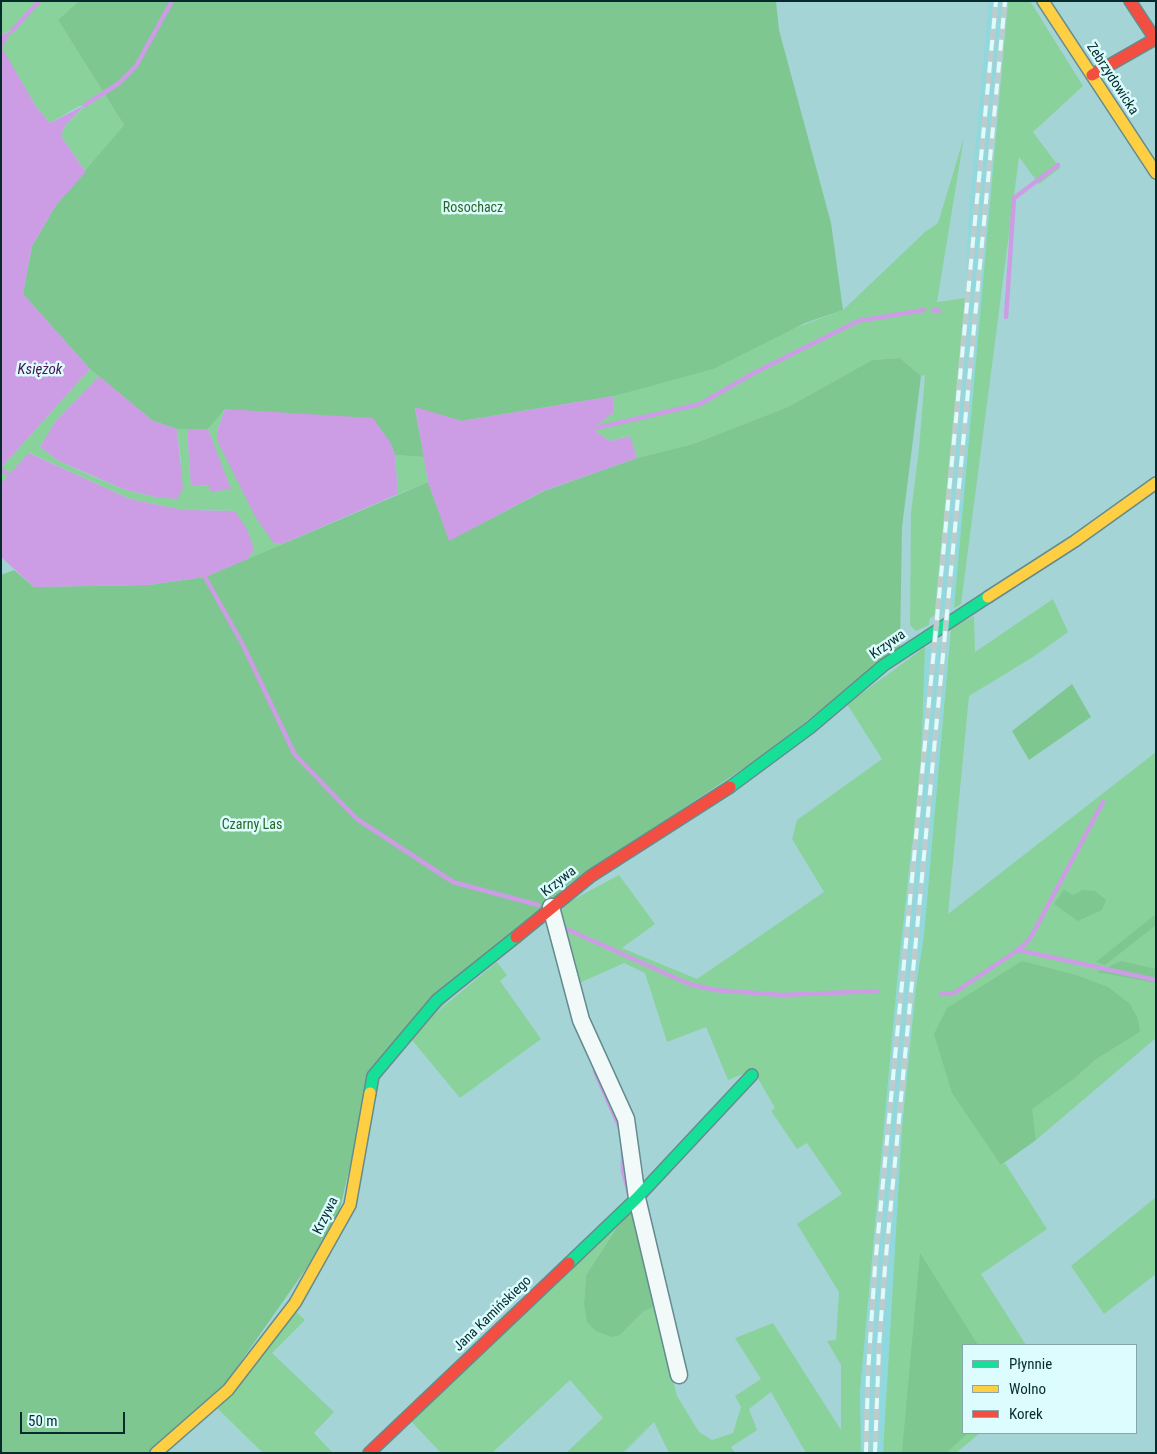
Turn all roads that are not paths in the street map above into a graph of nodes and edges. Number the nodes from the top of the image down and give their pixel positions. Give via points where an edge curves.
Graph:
1 (1043, 1) edge
2 (1130, 1) edge
3 (1092, 76) junction
4 (1156, 173) edge
5 (1156, 483) edge
6 (551, 907) junction
7 (752, 1075) dead end
8 (637, 1198) junction
9 (679, 1375) dead end
10 (156, 1453) edge
11 (369, 1453) edge

1 - 3 street, Zebrzydowicka
2 - 3 street via 1155,39
3 - 4 street, Zebrzydowicka
5 - 6 street, Krzywa via 884,665 755,770 591,876
6 - 8 street via 581,1020 626,1119
6 - 10 street, Krzywa via 437,1000 373,1076 350,1205 326,1252 295,1303 228,1390
7 - 8 street, Jana Kamińskiego
8 - 9 street
8 - 11 street, Jana Kamińskiego

